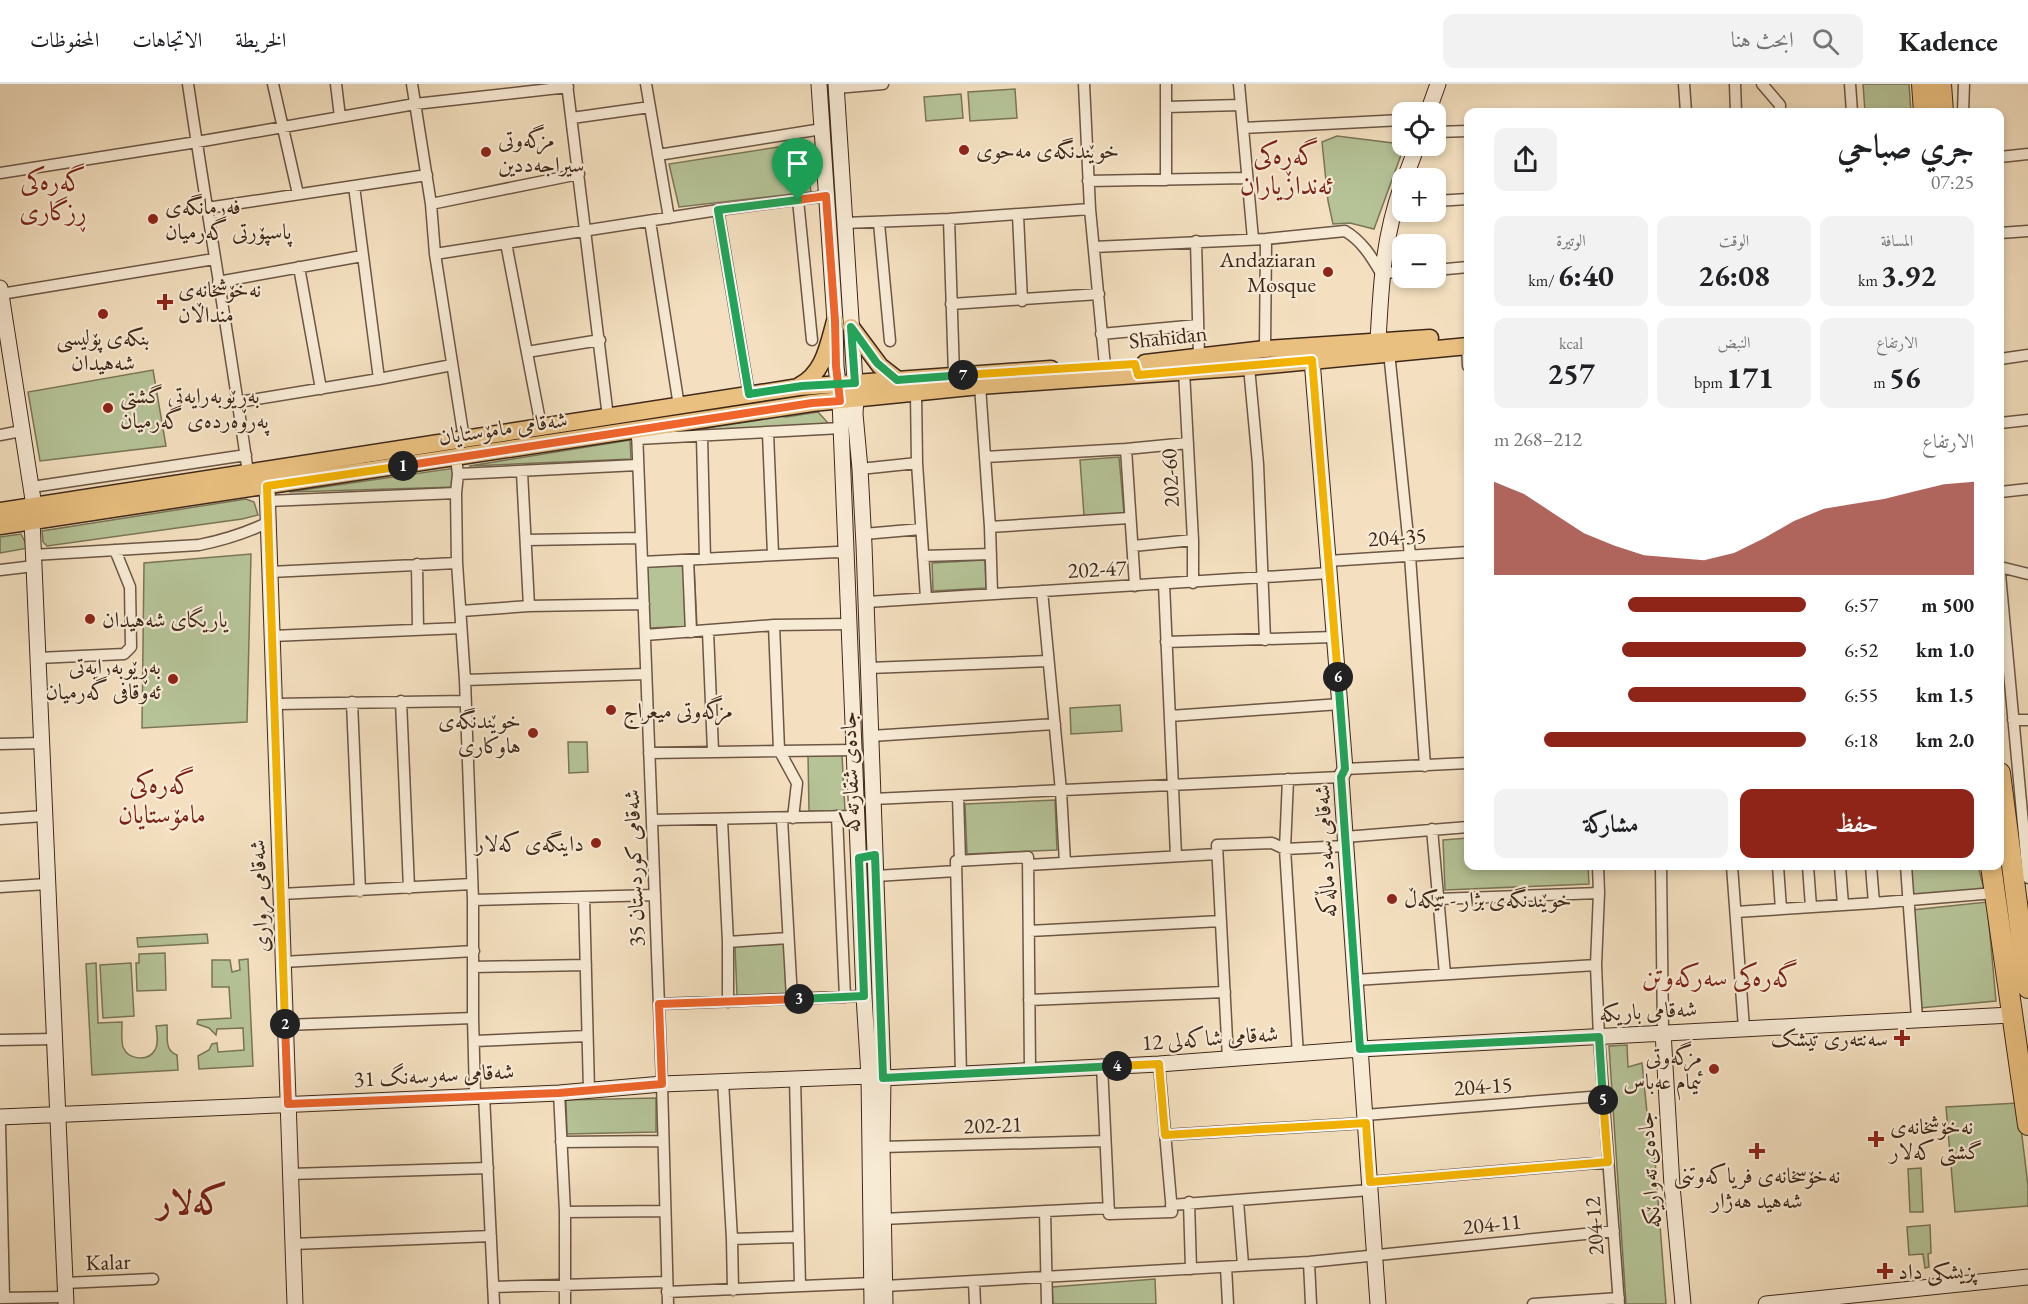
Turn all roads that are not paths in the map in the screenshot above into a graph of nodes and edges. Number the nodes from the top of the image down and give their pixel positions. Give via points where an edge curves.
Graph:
1 (188, 84) edge
2 (273, 84) edge
3 (336, 84) edge
4 (412, 84) edge
5 (646, 84) edge
6 (819, 84) edge
7 (883, 84) edge
8 (1084, 84) edge
9 (1166, 84) edge
10 (1239, 84) edge
11 (1438, 84) edge
12 (1684, 84) edge
13 (1735, 84) edge
14 (1762, 84) edge
15 (1850, 84) edge
16 (567, 85) edge
17 (1964, 85) edge
18 (836, 86) edge
19 (1932, 88) edge
20 (1432, 102) edge
21 (415, 104) junction
22 (1240, 105) junction
23 (650, 107) junction
24 (1166, 107) junction
25 (1686, 108) edge
26 (1736, 108) edge
27 (1780, 108) edge
28 (1852, 108) edge
29 (1925, 108) edge
30 (1941, 108) edge
31 (1963, 108) edge
32 (340, 117) junction
33 (572, 118) junction
34 (1392, 121) edge
35 (282, 127) junction
36 (1243, 128) junction
37 (822, 129) junction
38 (1464, 131) edge
39 (1446, 132) edge
40 (197, 142) junction
41 (2028, 154) edge
42 (658, 155) junction
43 (2004, 157) edge
44 (0, 173) edge
45 (579, 174) junction
46 (427, 175) junction
47 (1247, 178) junction
48 (1166, 180) junction
49 (1088, 181) junction
50 (354, 186) junction
51 (298, 194) junction
52 (826, 196) junction
53 (1464, 199) edge
54 (798, 200) junction
55 (1446, 200) edge
56 (431, 204) junction
57 (207, 208) junction
58 (1090, 209) junction
59 (718, 210) junction
60 (1018, 215) junction
61 (669, 218) junction
62 (949, 219) junction
63 (650, 221) junction
64 (1392, 221) edge
65 (844, 223) junction
66 (879, 223) junction
67 (586, 231) junction
68 (2028, 231) edge
69 (2004, 233) edge
70 (1266, 238) junction
71 (1253, 239) junction
72 (1196, 241) junction
73 (506, 243) junction
74 (1094, 247) junction
75 (435, 254) junction
76 (362, 256) junction
77 (214, 259) junction
78 (299, 267) junction
79 (1464, 267) edge
80 (1446, 269) edge
81 (1392, 272) edge
82 (1381, 273) junction
83 (218, 282) junction
84 (1099, 294) junction
85 (1, 300) edge
86 (1022, 301) junction
87 (951, 304) junction
88 (843, 324) junction
89 (1198, 325) junction
90 (1101, 334) junction
91 (600, 340) junction
92 (812, 340) dead end
93 (890, 341) dead end
94 (1464, 343) edge
95 (1384, 347) junction
96 (1265, 349) junction
97 (527, 352) junction
98 (2028, 355) edge
99 (1199, 357) junction
100 (2004, 358) edge
101 (1312, 360) junction
102 (452, 365) junction
103 (1105, 366) junction
104 (1249, 367) junction
105 (1137, 370) junction
106 (1184, 371) junction
107 (954, 375) junction
108 (379, 379) junction
109 (897, 380) junction
110 (980, 386) junction
111 (799, 387) junction
112 (321, 389) junction
113 (855, 391) junction
114 (916, 393) junction
115 (749, 394) junction
116 (239, 402) junction
117 (679, 406) junction
118 (608, 417) junction
119 (2028, 420) edge
120 (2004, 423) edge
121 (541, 426) junction
122 (841, 428) junction
123 (21, 431) junction
124 (768, 433) junction
125 (0, 435) edge
126 (637, 435) junction
127 (702, 437) junction
128 (464, 439) junction
129 (1188, 443) junction
130 (1125, 449) junction
131 (246, 455) junction
132 (985, 457) junction
133 (916, 463) junction
134 (638, 465) junction
135 (457, 466) junction
136 (860, 469) junction
137 (522, 472) junction
138 (248, 473) junction
139 (32, 487) junction
140 (2028, 489) edge
141 (2004, 492) edge
142 (268, 493) junction
143 (456, 493) junction
144 (162, 494) junction
145 (0, 511) edge
146 (33, 513) junction
147 (1129, 518) junction
148 (268, 522) junction
149 (0, 526) edge
150 (990, 527) junction
151 (921, 529) junction
152 (864, 534) junction
153 (641, 538) junction
154 (526, 540) junction
155 (1193, 540) junction
156 (1132, 546) junction
157 (115, 550) junction
158 (1464, 552) edge
159 (772, 554) junction
160 (846, 554) junction
161 (991, 554) junction
162 (923, 556) junction
163 (1410, 556) junction
164 (705, 559) junction
165 (688, 560) junction
166 (33, 561) junction
167 (642, 562) junction
168 (457, 563) junction
169 (417, 564) junction
170 (1329, 567) junction
171 (2004, 568) edge
172 (0, 570) edge
173 (270, 572) junction
174 (2028, 574) edge
175 (1262, 578) junction
176 (1193, 582) junction
177 (1164, 584) junction
178 (1136, 586) junction
179 (1042, 591) junction
180 (992, 594) junction
181 (926, 598) junction
182 (867, 602) junction
183 (644, 604) junction
184 (529, 606) junction
185 (461, 611) junction
186 (2004, 618) edge
187 (849, 624) junction
188 (774, 625) junction
189 (461, 628) junction
190 (418, 630) junction
191 (708, 631) junction
192 (691, 632) junction
193 (645, 635) junction
194 (272, 636) junction
195 (1334, 637) junction
196 (1265, 640) junction
197 (1166, 642) junction
198 (38, 658) junction
199 (1048, 661) junction
200 (869, 668) junction
201 (646, 674) junction
202 (465, 680) junction
203 (401, 701) junction
204 (465, 701) junction
205 (352, 702) junction
206 (275, 704) junction
207 (1340, 704) junction
208 (1170, 716) junction
209 (2013, 720) junction
210 (2028, 720) edge
211 (1054, 724) junction
212 (871, 736) junction
213 (41, 743) junction
214 (0, 744) edge
215 (779, 750) junction
216 (854, 750) junction
217 (713, 751) junction
218 (649, 753) junction
219 (1464, 763) edge
220 (1425, 766) junction
221 (1343, 773) junction
222 (1288, 779) junction
223 (1173, 785) junction
224 (1061, 791) junction
225 (958, 796) junction
226 (873, 799) junction
227 (45, 816) junction
228 (837, 816) junction
229 (857, 816) junction
230 (787, 818) junction
231 (0, 819) edge
232 (652, 820) junction
233 (722, 820) junction
234 (1464, 827) edge
235 (1432, 830) junction
236 (2004, 838) edge
237 (1346, 842) junction
238 (1285, 849) junction
239 (1217, 854) junction
240 (2005, 854) edge
241 (875, 855) junction
242 (1176, 856) junction
243 (859, 858) junction
244 (1065, 862) junction
245 (1028, 865) junction
246 (958, 866) junction
247 (1598, 870) edge
248 (1661, 870) edge
249 (1732, 870) edge
250 (1778, 870) edge
251 (1808, 870) edge
252 (1840, 870) edge
253 (1871, 870) edge
254 (1906, 870) edge
255 (1992, 870) edge
256 (876, 876) junction
257 (2028, 878) edge
258 (47, 884) junction
259 (472, 884) junction
260 (0, 887) edge
261 (409, 888) junction
262 (360, 891) junction
263 (1599, 892) junction
264 (1995, 893) junction
265 (281, 894) junction
266 (654, 895) junction
267 (584, 897) junction
268 (473, 900) junction
269 (1438, 900) junction
270 (1908, 901) junction
271 (1874, 903) junction
272 (1843, 905) junction
273 (1811, 907) junction
274 (1781, 909) junction
275 (1736, 912) junction
276 (1221, 921) junction
277 (1029, 931) junction
278 (788, 938) junction
279 (728, 942) junction
280 (474, 951) junction
281 (283, 962) junction
282 (586, 965) junction
283 (1596, 965) junction
284 (474, 967) junction
285 (1445, 974) junction
286 (1355, 980) junction
287 (2028, 988) edge
288 (1225, 992) junction
289 (864, 996) junction
290 (845, 997) junction
291 (792, 999) junction
292 (1029, 1000) junction
293 (728, 1002) junction
294 (659, 1004) junction
295 (2011, 1015) junction
296 (473, 1018) junction
297 (1917, 1018) junction
298 (285, 1025) junction
299 (1744, 1028) junction
300 (1663, 1032) junction
301 (587, 1036) junction
302 (1599, 1037) junction
303 (54, 1039) junction
304 (0, 1040) edge
305 (475, 1041) junction
306 (1360, 1049) junction
307 (1298, 1055) junction
308 (1228, 1059) junction
309 (1159, 1064) junction
310 (1102, 1066) junction
311 (1030, 1070) junction
312 (961, 1075) junction
313 (876, 1077) junction
314 (795, 1078) junction
315 (723, 1082) junction
316 (662, 1084) junction
317 (589, 1090) junction
318 (559, 1093) junction
319 (480, 1095) junction
320 (1603, 1096) junction
321 (288, 1104) junction
322 (57, 1114) junction
323 (0, 1117) edge
324 (1365, 1119) junction
325 (0, 1123) edge
326 (2028, 1125) edge
327 (1165, 1135) junction
328 (663, 1141) junction
329 (1106, 1141) junction
330 (561, 1142) junction
331 (882, 1147) junction
332 (1608, 1162) junction
333 (488, 1168) junction
334 (290, 1174) junction
335 (1370, 1186) junction
336 (1238, 1201) junction
337 (1189, 1202) junction
338 (1171, 1204) junction
339 (1109, 1208) junction
340 (665, 1211) junction
341 (565, 1212) junction
342 (1045, 1212) junction
343 (883, 1219) junction
344 (1, 1227) edge
345 (1614, 1231) junction
346 (491, 1236) junction
347 (799, 1237) junction
348 (732, 1239) junction
349 (293, 1244) junction
350 (1375, 1255) junction
351 (1309, 1262) junction
352 (1243, 1265) junction
353 (1226, 1267) junction
354 (1191, 1269) junction
355 (2028, 1277) edge
356 (1046, 1278) junction
357 (153, 1279) dead end
358 (974, 1282) junction
359 (565, 1284) junction
360 (878, 1285) junction
361 (800, 1286) junction
362 (493, 1287) junction
363 (667, 1287) junction
364 (733, 1290) junction
365 (65, 1294) edge
366 (2, 1298) edge
367 (1846, 1300) edge
368 (1619, 1301) edge
369 (295, 1304) edge
370 (494, 1304) edge
371 (565, 1304) edge
372 (668, 1304) edge
373 (872, 1304) edge
374 (885, 1304) edge
375 (975, 1304) edge
376 (1047, 1304) edge
377 (1228, 1304) edge
378 (1311, 1304) edge
379 (1378, 1304) edge
380 (1533, 1304) edge
381 (1683, 1304) edge
382 (1766, 1304) edge

1 - 40 street
2 - 35 street
3 - 32 street
4 - 21 street
5 - 23 street
6 - 37 street
7 - 18 street
8 - 49 street
9 - 24 street
10 - 22 street
11 - 20 street
12 - 25 street
13 - 26 street
14 - 27 street
15 - 28 street
16 - 21 street
16 - 33 street
17 - 31 street
18 - 65 street
19 - 29 highway
19 - 30 highway
21 - 32 street
21 - 46 street
22 - 24 street
22 - 36 street
23 - 33 street
23 - 42 street
24 - 48 street
32 - 35 street
33 - 45 street
34 - 36 street
35 - 40 street
35 - 51 street
36 - 47 street
37 - 42 street
37 - 52 street
38 - 39 street
40 - 44 street
40 - 57 street
41 - 43 street
42 - 61 street
45 - 56 street
45 - 67 street
46 - 50 street
46 - 56 street
47 - 48 street
47 - 71 street
48 - 49 street
49 - 58 street
50 - 51 street
50 - 76 street
51 - 57 street
52 - 54 street
52 - 88 street
53 - 55 street
54 - 59 street
54 - 92 street
56 - 75 street
57 - 77 street
58 - 60 street
58 - 74 street
59 - 61 street
59 - 115 street
60 - 62 street
60 - 86 street
61 - 63 street
62 - 66 street
62 - 87 street
63 - 67 street
63 - 117 street
64 - 82 street
65 - 66 street
65 - 88 street
66 - 93 street
67 - 73 street
67 - 91 street
68 - 69 street
70 - 71 street
70 - 82 street via 1345,231 1364,246
70 - 96 street
71 - 72 street
72 - 74 street
72 - 89 street
73 - 75 street
73 - 97 street
74 - 84 street
75 - 102 street
76 - 78 street
76 - 108 street
77 - 83 street
77 - 85 street
78 - 83 street
78 - 112 street
79 - 80 street
81 - 82 street
82 - 95 street
83 - 116 street
84 - 86 street
84 - 90 street
85 - 123 street
86 - 87 street
87 - 107 street
88 - 109 main road
88 - 111 main road via 819,369
88 - 113 street via 836,366
89 - 90 street
89 - 99 street
90 - 103 street
91 - 97 street
91 - 118 street
94 - 95 main road, Shahidan
95 - 96 main road, Shahidan
95 - 101 main road
95 - 163 street
96 - 99 main road, Shahidan
97 - 121 street
98 - 100 street
99 - 105 main road, Shahidan
101 - 104 main road
101 - 170 street, شەقامی سەد ماڵەکە
102 - 108 street
102 - 128 street
103 - 105 main road, Shahidan
103 - 107 main road, Shahidan
104 - 106 main road
104 - 175 street via 1258,464
105 - 106 main road
105 - 110 main road
106 - 129 street, 202-60
107 - 109 main road, Shahidan
108 - 112 street
109 - 113 main road, Shahidan
110 - 114 main road
110 - 132 street
111 - 113 main road, شەقامی مامۆستایان
111 - 115 main road, شەقامی مامۆستایان
112 - 116 street
113 - 114 main road
113 - 122 street, جادەی شقارتەکە
113 - 126 main road, شەقامی مامۆستایان via 812,403
113 - 136 street, جادەی شقارتەکە
114 - 133 street
115 - 117 main road, شەقامی مامۆستایان
116 - 131 street
117 - 118 main road, شەقامی مامۆستایان
118 - 121 main road, شەقامی مامۆستایان
119 - 120 street
121 - 128 main road, شەقامی مامۆستایان
122 - 124 street
122 - 160 street, جادەی شقارتەکە
123 - 125 street
123 - 139 street
124 - 127 street
124 - 159 street
126 - 127 street
126 - 134 street, شەقامی کوردستان 35
126 - 135 main road, شەقامی مامۆستایان
127 - 164 street
128 - 138 main road, شەقامی مامۆستایان
129 - 130 street
129 - 155 street, 202-60
130 - 132 street
130 - 147 street
131 - 138 street
131 - 139 street
132 - 150 street
133 - 136 street
133 - 151 street
134 - 137 street
134 - 153 street, شەقامی کوردستان 35
135 - 137 street
135 - 142 main road, شەقامی مامۆستایان
135 - 143 street
136 - 152 street, جادەی شقارتەکە
137 - 154 street
138 - 144 main road, شەقامی مامۆستایان
139 - 146 street
140 - 141 street
142 - 143 street
142 - 144 main road, شەقامی مامۆستایان
142 - 148 street, شەقامی مرواری
143 - 168 street
144 - 146 main road, شەقامی مامۆستایان
145 - 146 main road, شەقامی مامۆستایان
146 - 149 main road, شەقامی مامۆستایان
146 - 166 street
147 - 150 street
147 - 156 street
148 - 157 street via 224,540 199,545
148 - 173 street, شەقامی مرواری
150 - 161 street
151 - 152 street
151 - 162 street
152 - 182 street, جادەی شقارتەکە
153 - 154 street
153 - 167 street, شەقامی کوردستان 35
154 - 184 street
155 - 156 street
155 - 176 street, 202-60
156 - 178 street
157 - 166 street
157 - 198 street via 130,587 129,650 124,654
158 - 163 street, 204-35
159 - 160 street
159 - 164 street
160 - 187 street, جادەی شقارتەکە
161 - 162 street
161 - 180 street
162 - 181 street
163 - 170 street, 204-35
163 - 220 street
164 - 165 street
165 - 167 street
165 - 192 street
166 - 172 street
166 - 198 street
167 - 183 street, شەقامی کوردستان 35
168 - 169 street
168 - 185 street
169 - 173 street
169 - 190 street
170 - 175 street, 202-47
170 - 195 street, شەقامی سەد ماڵەکە
171 - 174 street
173 - 194 street, شەقامی مرواری
175 - 176 street, 202-47
175 - 196 street
176 - 177 street, 202-47
177 - 178 street, 202-47
177 - 197 street
178 - 179 street, 202-47
179 - 180 street, 202-47
179 - 199 street
180 - 181 street, 202-47
181 - 182 street, 202-47
182 - 200 street, جادەی شقارتەکە
183 - 184 street
183 - 193 street, شەقامی کوردستان 35
184 - 185 street
185 - 189 street
186 - 209 street
187 - 188 street
187 - 216 street, جادەی شقارتەکە
188 - 191 street
188 - 215 street
189 - 190 street
189 - 202 street
190 - 194 street
191 - 192 street
191 - 217 street
192 - 193 street
193 - 201 street, شەقامی کوردستان 35
194 - 206 street, شەقامی مرواری
195 - 196 street
195 - 207 street, شەقامی سەد ماڵەکە
196 - 197 street
197 - 208 street
198 - 213 street
199 - 200 street
199 - 211 street
200 - 212 street, جادەی شقارتەکە
201 - 202 street
201 - 218 street, شەقامی کوردستان 35
202 - 204 street
203 - 204 street
203 - 205 street
203 - 261 street
204 - 259 street
205 - 206 street
205 - 262 street
206 - 265 street, شەقامی مرواری
207 - 208 street
207 - 221 street, شەقامی سەد ماڵەکە
208 - 223 street
209 - 210 street
209 - 257 street
211 - 212 street
211 - 224 street
212 - 226 street, جادەی شقارتەکە
213 - 214 street
213 - 227 street
215 - 216 street
215 - 217 street
215 - 230 street via 796,783
216 - 229 street, جادەی شقارتەکە
217 - 218 street
218 - 232 street, شەقامی کوردستان 35
219 - 220 street
220 - 221 street
221 - 222 street
221 - 237 street, شەقامی سەد ماڵەکە
222 - 223 street
222 - 238 street
223 - 224 street
223 - 242 street
224 - 225 street
224 - 244 street
225 - 226 street
225 - 246 street
226 - 241 street, جادەی شقارتەکە
227 - 231 street
227 - 258 street
228 - 229 street
228 - 230 street
228 - 290 street
229 - 243 street, جادەی شقارتەکە
230 - 233 street
230 - 278 street
232 - 233 street
232 - 266 street, شەقامی کوردستان 35
233 - 279 street
234 - 235 street
235 - 237 street
235 - 269 street
236 - 240 highway
237 - 238 street
237 - 286 street, شەقامی سەد ماڵەکە
238 - 239 street via 1272,843 1217,845
238 - 307 street
239 - 242 street
239 - 276 street
240 - 287 highway
241 - 243 street
241 - 256 street, جادەی شقارتەکە
242 - 244 street
243 - 289 street, جادەی شقارتەکە
244 - 245 street
245 - 246 street via 1028,857
245 - 277 street
246 - 256 street
246 - 312 street
247 - 263 street, 204-12
248 - 300 street
249 - 275 street
250 - 274 street
251 - 273 street
252 - 272 street
253 - 271 street
254 - 270 street
255 - 264 highway
256 - 313 street, جادەی شقارتەکە
258 - 260 street
258 - 303 street
259 - 261 street
259 - 268 street
261 - 262 street
262 - 265 street
263 - 269 street
263 - 283 street, 204-12
264 - 270 street
264 - 295 highway
265 - 281 street, شەقامی مرواری
266 - 267 street
266 - 294 street, شەقامی کوردستان 35
267 - 268 street
267 - 282 street
268 - 280 street
269 - 285 street
270 - 271 street
270 - 297 street
271 - 272 street
272 - 273 street
273 - 274 street
274 - 275 street
275 - 299 street
276 - 277 street
276 - 288 street
277 - 292 street
278 - 279 street
278 - 291 street
279 - 293 street
280 - 281 street
280 - 284 street
281 - 298 street, شەقامی مرواری
282 - 284 street
282 - 301 street
283 - 285 street
283 - 302 street, 204-12
284 - 296 street
285 - 286 street
286 - 306 street, شەقامی سەد ماڵەکە
288 - 292 street
288 - 308 street
289 - 290 street
289 - 313 street, جادەی شقارتەکە
290 - 291 street
291 - 293 street
292 - 311 street
293 - 294 street
294 - 316 street, شەقامی کوردستان 35
295 - 297 street, شەقامی باریکە
295 - 326 highway
296 - 298 street
296 - 305 street
297 - 299 street, شەقامی باریکە
298 - 321 street, شەقامی مرواری
299 - 300 street, شەقامی باریکە
300 - 302 street, شەقامی باریکە
300 - 381 street, جادەی تەوارێکە
301 - 305 street
301 - 317 street
302 - 306 street, شەقامی باریکە
302 - 320 street, 204-12
303 - 304 street
303 - 322 street
305 - 319 street
306 - 307 street, شەقامی شاکەلی 12
306 - 324 street, شەقامی سەد ماڵەکە
307 - 308 street, شەقامی شاکەلی 12
308 - 309 street, شەقامی شاکەلی 12
309 - 310 street, شەقامی شاکەلی 12
309 - 327 street
310 - 311 street, شەقامی شاکەلی 12
310 - 329 street
311 - 312 street, شەقامی شاکەلی 12
312 - 313 street, شەقامی شاکەلی 12
313 - 314 street, شەقامی سەرسەنگ 31
313 - 331 street, جادەی شقارتەکە
313 - 360 street, جادەی شقارتەکە
314 - 315 street, شەقامی سەرسەنگ 31
314 - 347 street
315 - 316 street, شەقامی سەرسەنگ 31
315 - 348 street
316 - 317 street, شەقامی سەرسەنگ 31
316 - 328 street, شەقامی کوردستان 35
317 - 318 street, شەقامی سەرسەنگ 31
318 - 319 street, شەقامی سەرسەنگ 31
318 - 330 street
319 - 321 street, شەقامی سەرسەنگ 31
319 - 333 street
320 - 324 street, 204-15
320 - 332 street, 204-12
321 - 322 street, شەقامی سەرسەنگ 31
321 - 334 street, شەقامی مرواری
322 - 323 street, شەقامی سەرسەنگ 31
322 - 365 street
323 - 325 street
324 - 327 street, 204-15
324 - 335 street, شەقامی سەد ماڵەکە
325 - 344 street
327 - 338 street
328 - 330 street
328 - 340 street, شەقامی کوردستان 35
329 - 331 street, 202-21
329 - 339 street
330 - 341 street
331 - 343 street, جادەی شقارتەکە
332 - 335 street
332 - 345 street, 204-12
333 - 334 street
333 - 346 street
334 - 349 street, شەقامی مرواری
335 - 336 street
335 - 350 street, شەقامی سەد ماڵەکە
336 - 337 street
336 - 352 street
337 - 338 street
337 - 354 street
338 - 339 street via 1172,1212 1109,1215
339 - 342 street
340 - 341 street
340 - 363 street, شەقامی کوردستان 35
341 - 359 street
342 - 343 street
342 - 356 street
343 - 360 street, جادەی شقارتەکە
344 - 366 street
345 - 350 street, 204-11
345 - 368 street, 204-12
346 - 349 street
346 - 362 street
347 - 348 street
347 - 361 street
348 - 364 street
349 - 369 street, شەقامی مرواری
350 - 351 street, 204-11
350 - 379 street, شەقامی سەد ماڵەکە
351 - 352 street, 204-11
351 - 378 street
352 - 353 street, 204-11
353 - 354 street, 204-11
353 - 377 street
354 - 356 street, 204-11
355 - 367 street
356 - 358 street, 204-11
356 - 376 street
357 - 365 street, Kalar
358 - 360 street, 204-11
358 - 375 street
359 - 362 street, 204-11
359 - 363 street, 204-11
359 - 371 street
360 - 361 street, 204-11
360 - 373 street, جادەی شقارتەکە
360 - 374 street, جادەی شقارتەکە
361 - 364 street, 204-11
362 - 370 street
363 - 364 street, 204-11
363 - 372 street, شەقامی کوردستان 35
365 - 366 street, Kalar
367 - 382 street
368 - 380 street

